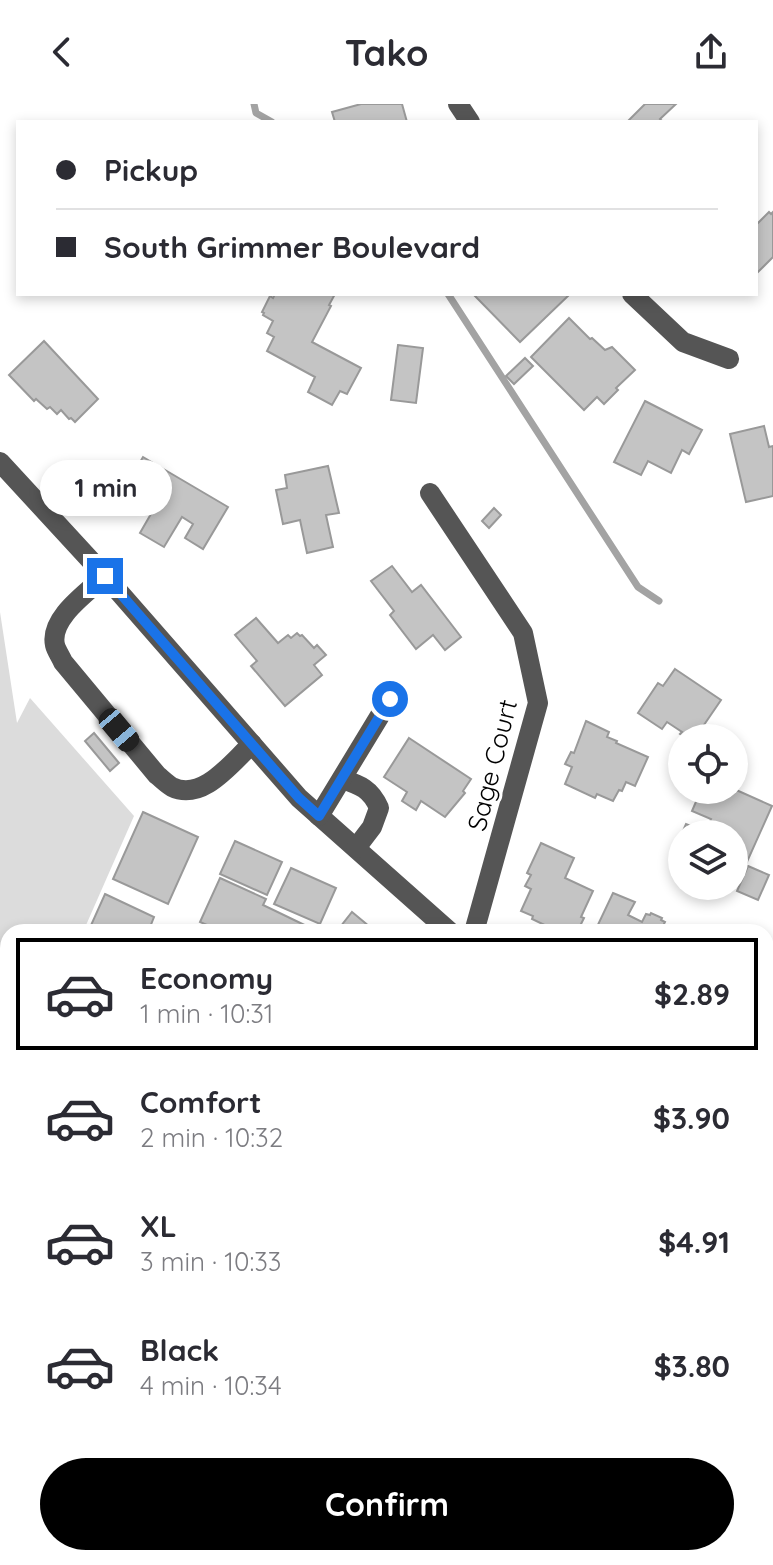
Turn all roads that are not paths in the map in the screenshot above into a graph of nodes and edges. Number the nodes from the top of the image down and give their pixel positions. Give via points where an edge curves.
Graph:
1 (634, 296) edge
2 (729, 359) dead end
3 (0, 462) edge
4 (430, 493) dead end
5 (105, 576) junction
6 (390, 699) dead end
7 (252, 744) junction
8 (342, 779) junction
9 (319, 816) junction
10 (356, 848) junction
11 (441, 924) edge
12 (476, 924) edge

1 - 2 street via 683,342
3 - 5 street
4 - 12 street, Sage Court via 523,633 538,703
5 - 7 street
5 - 7 street via 62,616 55,645 63,662 157,775 174,788 192,790 207,785
6 - 8 street
7 - 9 street
8 - 9 street
8 - 10 street via 363,787 379,808
9 - 10 street
10 - 11 street

